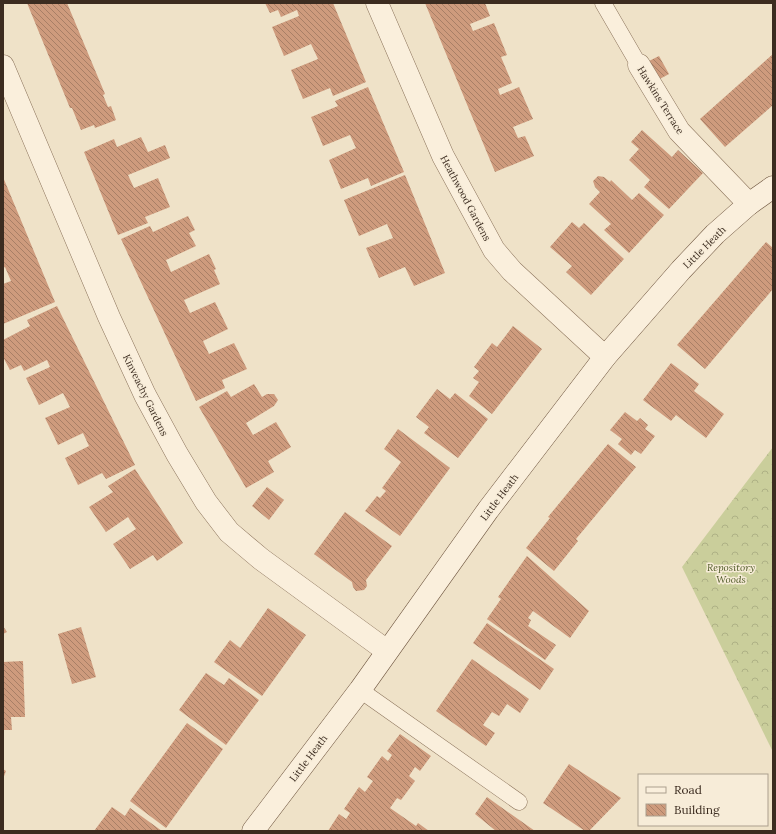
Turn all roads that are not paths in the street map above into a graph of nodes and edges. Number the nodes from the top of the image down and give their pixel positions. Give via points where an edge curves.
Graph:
1 (377, 3) edge
2 (603, 3) edge
3 (639, 65) joint
4 (3, 66) edge
5 (773, 187) edge
6 (749, 204) junction
7 (605, 357) junction
8 (387, 651) junction
9 (360, 690) junction
10 (518, 802) dead end
11 (253, 831) edge

1 - 7 street, Heathwood Gardens via 444,156 494,250 523,282
2 - 3 lane, Hawkins Terrace
3 - 6 street, Hawkins Terrace via 679,131
4 - 8 street, Kinveachy Gardens via 145,395 206,502 229,532 261,559
5 - 6 street, Little Heath
6 - 7 street, Little Heath via 715,234 681,270
7 - 8 street, Little Heath via 488,510
8 - 9 street, Little Heath
9 - 10 lane
9 - 11 street, Little Heath

